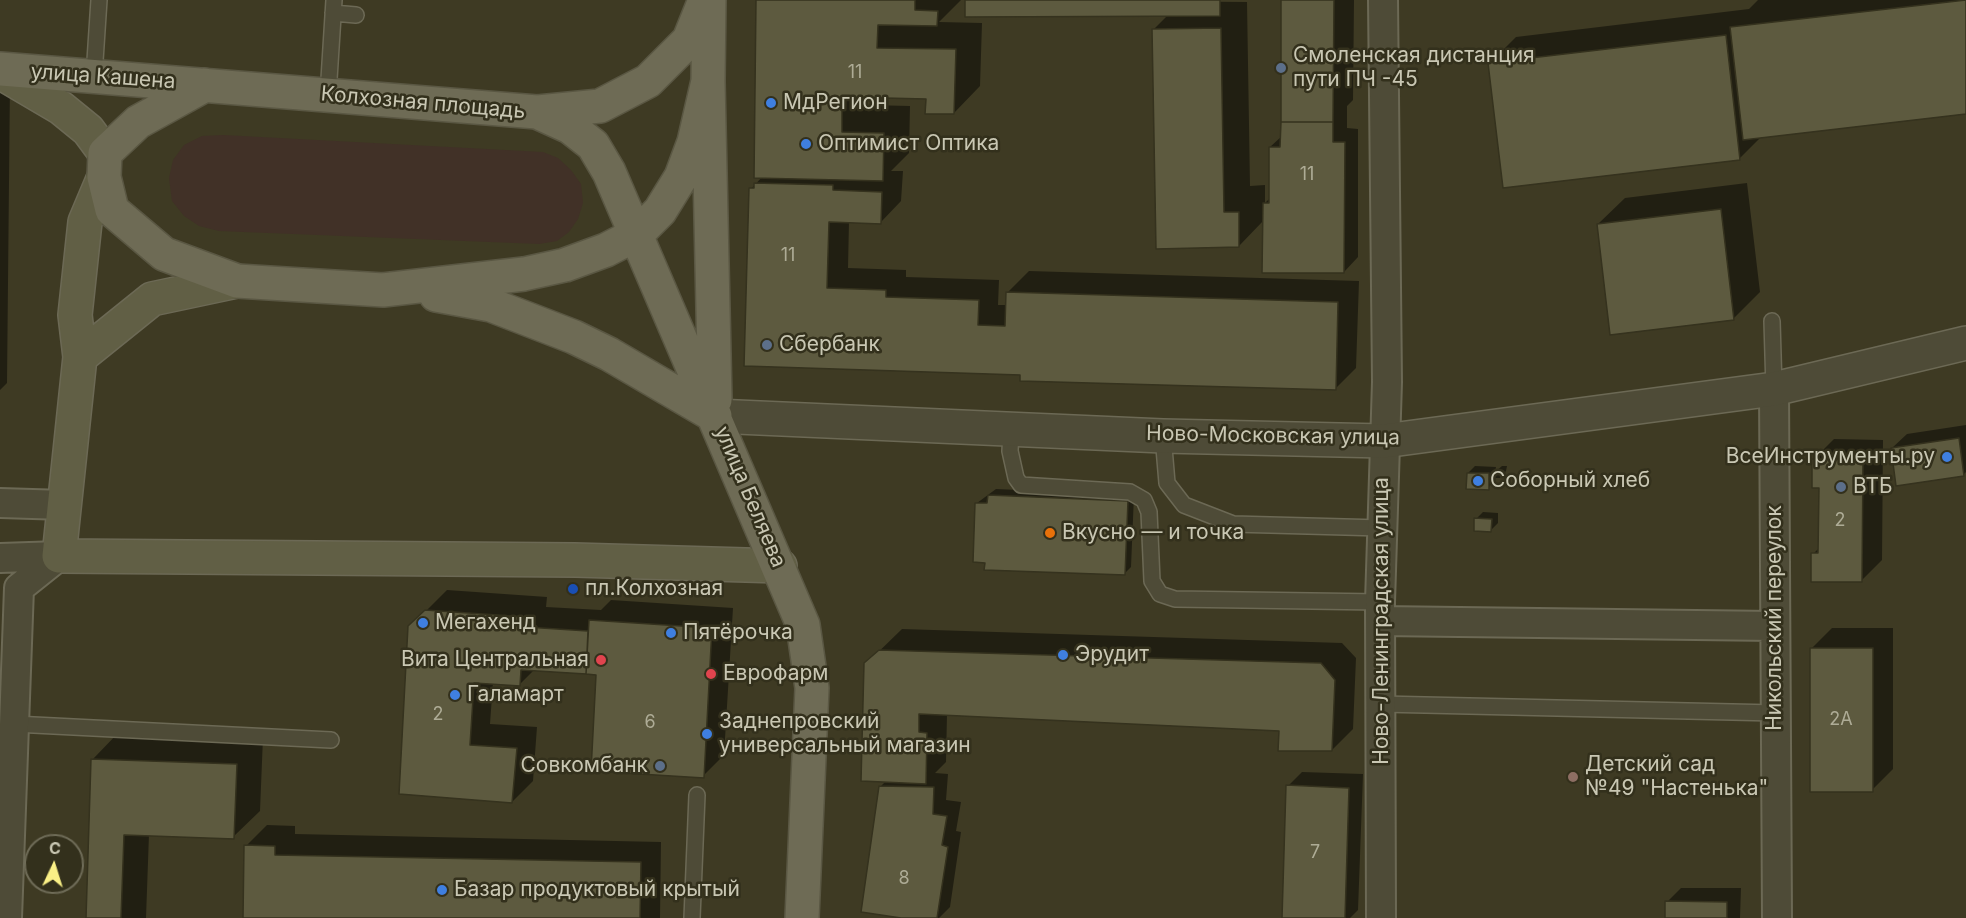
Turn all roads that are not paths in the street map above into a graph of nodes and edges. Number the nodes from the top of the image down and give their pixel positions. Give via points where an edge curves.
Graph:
1 (99, 0) edge
2 (704, 0) edge
3 (709, 0) edge
4 (1383, 0) edge
5 (334, 7) edge
6 (356, 15) dead end
7 (0, 71) edge
8 (94, 76) junction
9 (708, 81) junction
10 (205, 85) junction
11 (328, 95) junction
12 (537, 112) junction
13 (105, 165) junction
14 (637, 234) junction
15 (237, 281) junction
16 (383, 290) junction
17 (1772, 321) dead end
18 (1966, 344) edge
19 (80, 357) junction
20 (1774, 389) junction
21 (715, 417) junction
22 (1011, 430) junction
23 (1163, 436) junction
24 (1384, 441) junction
25 (0, 503) edge
26 (64, 505) junction
27 (1382, 528) junction
28 (59, 556) junction
29 (0, 558) edge
30 (780, 566) junction
31 (1381, 612) junction
32 (1774, 626) junction
33 (1381, 704) junction
34 (1776, 713) junction
35 (14, 724) junction
36 (332, 740) dead end
37 (698, 795) dead end
38 (7, 918) edge
39 (692, 918) edge
40 (802, 918) edge
41 (1381, 918) edge
42 (1776, 918) edge

1 - 8 lane
2 - 12 main road via 689,40 648,81 600,106
3 - 9 main road, улица Беляева
4 - 24 street, Ново-Ленинградская улица via 1387,365
5 - 6 lane
5 - 11 lane
7 - 8 main road, улица Кашена
7 - 13 main road via 61,108 88,130
8 - 10 main road, улица Кашена
9 - 14 main road via 694,142 681,177 660,211
9 - 21 main road, улица Беляева
10 - 11 main road, Колхозная площадь
10 - 13 main road via 138,122
11 - 12 main road, Колхозная площадь
12 - 14 main road, Колхозная площадь via 593,145
13 - 15 main road via 112,210 164,254
13 - 19 main road via 85,222 75,315
14 - 16 main road via 606,250 524,274
14 - 21 main road, Колхозная площадь
15 - 16 main road
15 - 19 main road via 152,299
16 - 21 main road via 458,298 533,320 609,354
17 - 20 lane
18 - 20 street, Ново-Московская улица
19 - 26 main road
20 - 24 street, Ново-Московская улица
20 - 32 street, Никольский переулок
21 - 22 street, Ново-Московская улица
21 - 30 main road, улица Беляева
22 - 23 street, Ново-Московская улица
22 - 31 lane via 1010,452 1021,485 1130,492 1144,500 1149,512 1152,581 1160,594 1175,599
23 - 24 street, Ново-Московская улица
23 - 27 lane via 1167,483 1184,505 1233,524
24 - 27 street, Ново-Ленинградская улица
25 - 26 street
26 - 28 main road
27 - 31 street, Ново-Ленинградская улица
28 - 29 street
28 - 30 main road via 574,560
28 - 35 street via 20,588
30 - 40 main road, улица Беляева via 803,626 812,688
31 - 32 street
31 - 33 street, Ново-Ленинградская улица
32 - 34 street, Никольский переулок
33 - 34 lane
33 - 41 street, Ново-Ленинградская улица
34 - 42 street, Никольский переулок
35 - 36 lane
35 - 38 street
37 - 39 lane

